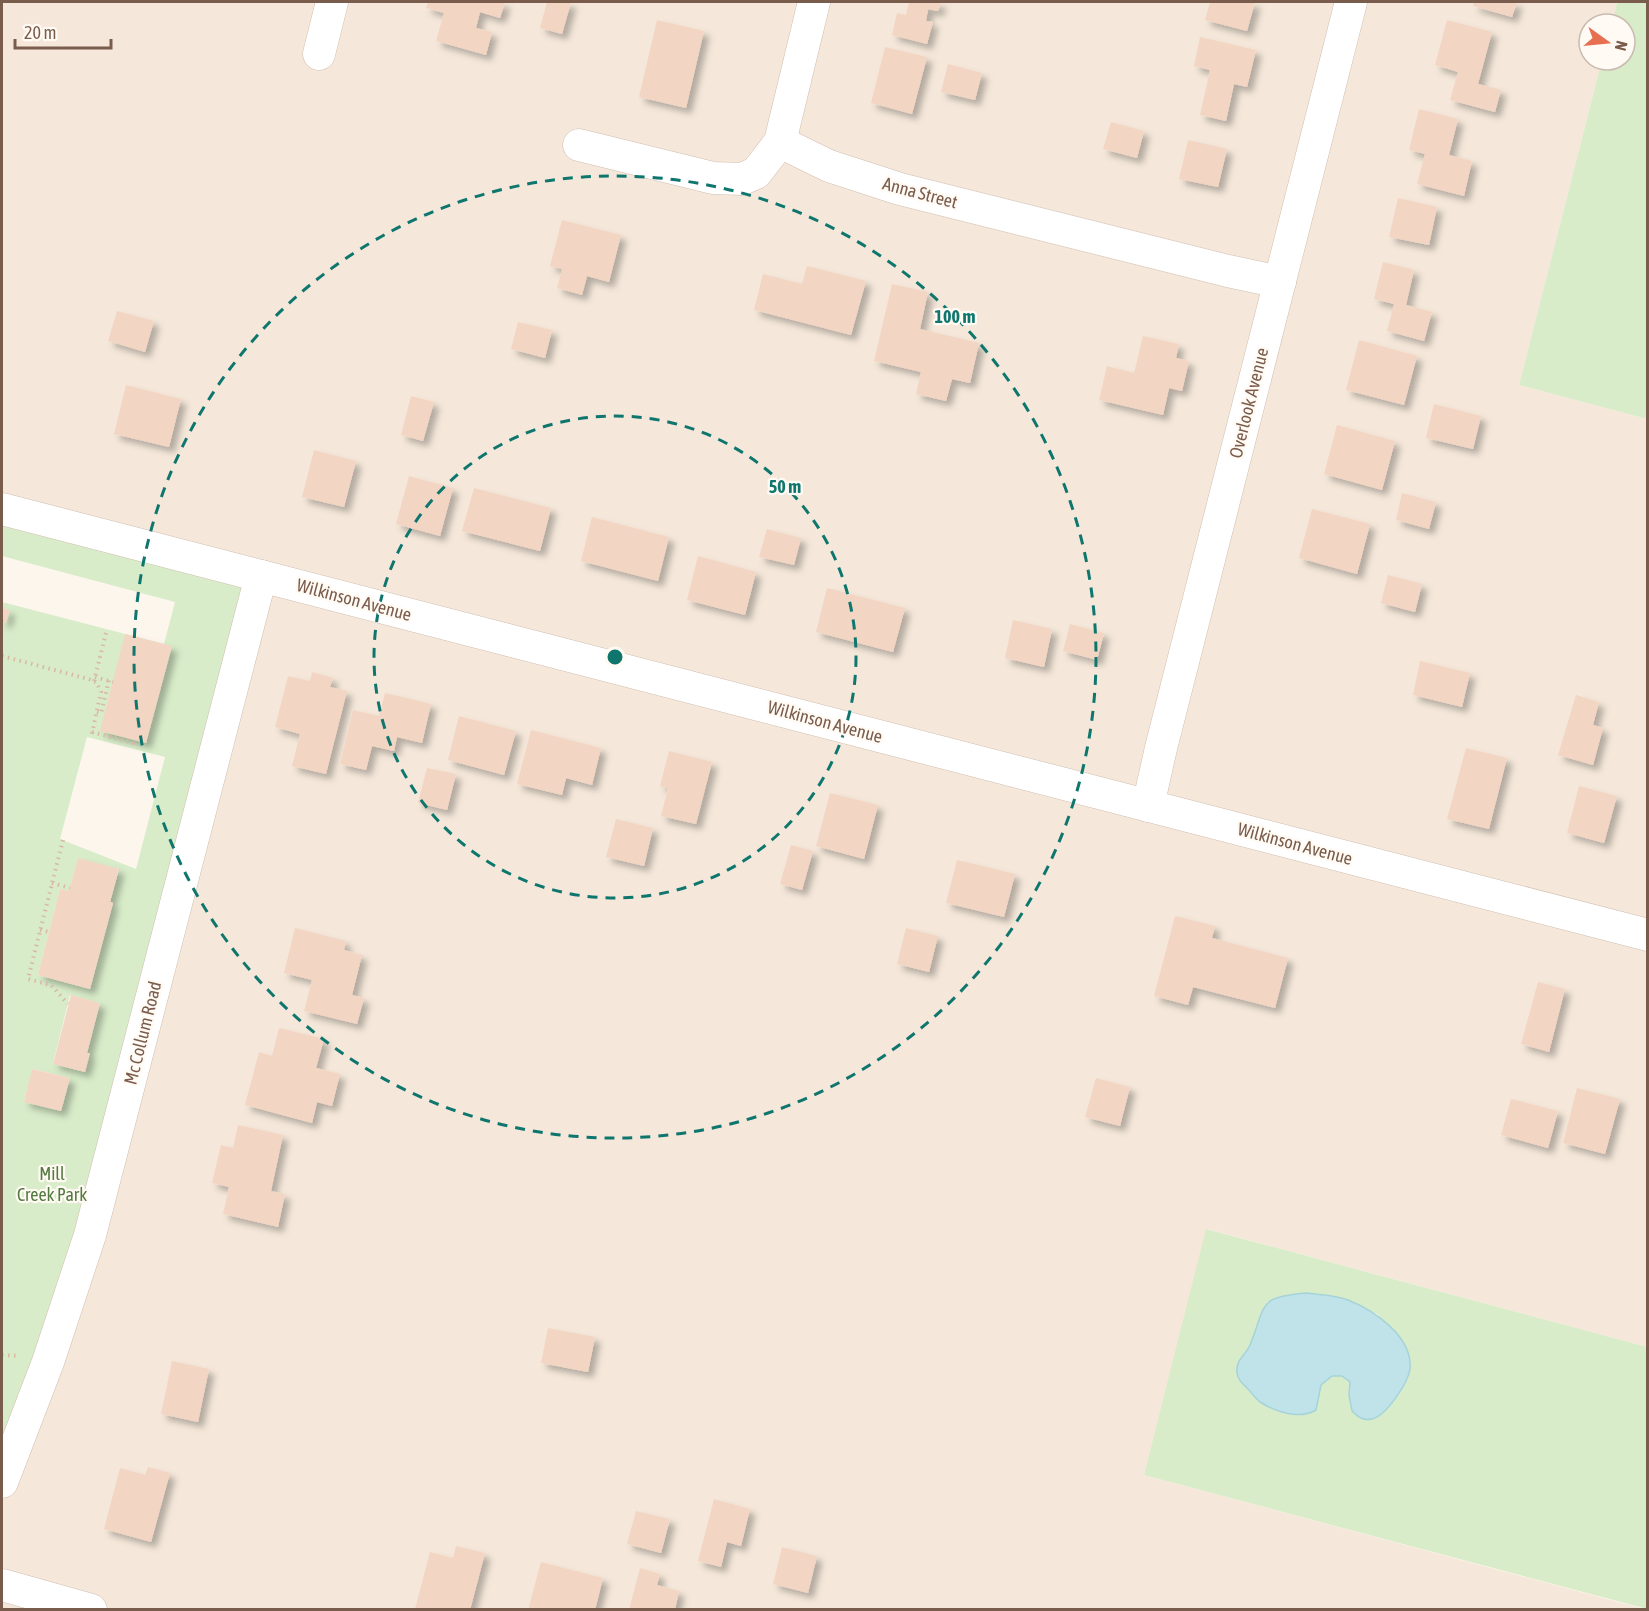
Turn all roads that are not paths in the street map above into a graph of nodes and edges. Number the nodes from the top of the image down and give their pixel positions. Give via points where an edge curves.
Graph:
1 (332, 2) edge
2 (814, 2) edge
3 (1351, 2) edge
4 (319, 54) dead end
5 (780, 142) junction
6 (579, 145) dead end
7 (1280, 282) junction
8 (2, 509) edge
9 (261, 576) junction
10 (1148, 806) junction
11 (1647, 935) edge
12 (2, 1482) edge
13 (2, 1585) edge
14 (91, 1610) edge

1 - 4 street
2 - 5 street
3 - 7 street, Overlook Avenue
5 - 6 street via 756,173 732,180
5 - 7 street, Anna Street via 829,166 900,189
7 - 10 street, Overlook Avenue
8 - 9 street, Wilkinson Avenue
9 - 10 street, Wilkinson Avenue
9 - 12 street, Mc Collum Road via 90,1235 48,1362
10 - 11 street, Wilkinson Avenue
13 - 14 street

